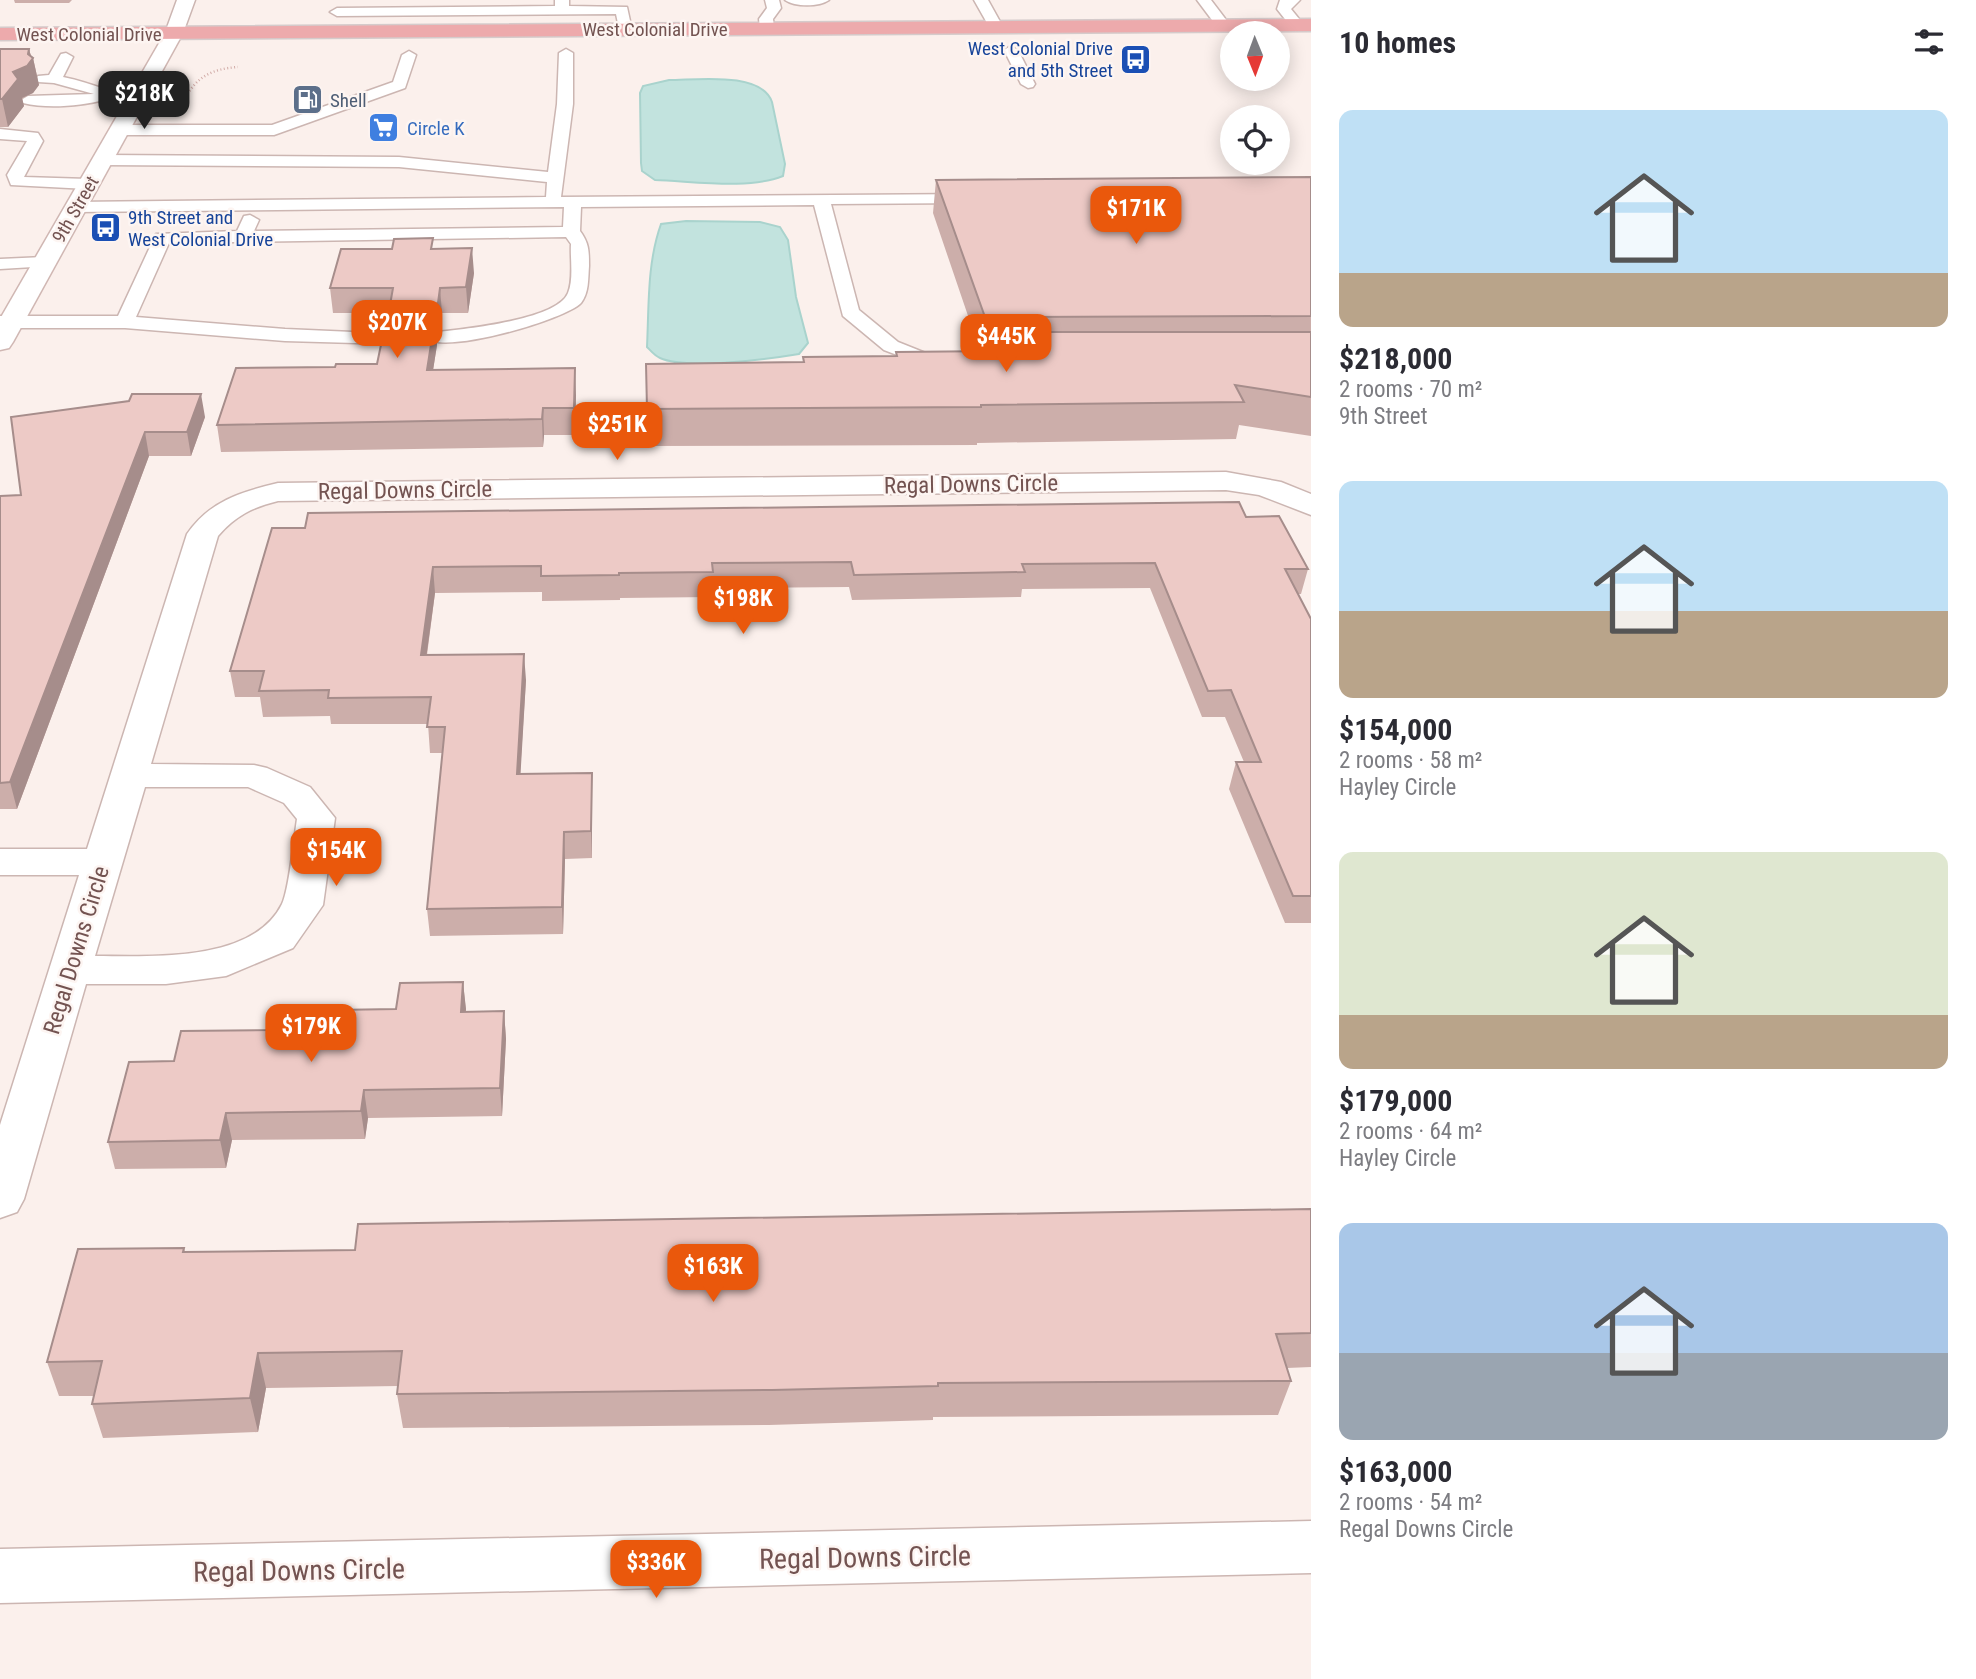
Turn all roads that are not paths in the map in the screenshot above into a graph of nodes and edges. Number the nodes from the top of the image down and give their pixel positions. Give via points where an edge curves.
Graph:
1 (186, 0) edge
2 (772, 0) edge
3 (792, 0) edge
4 (822, 0) edge
5 (981, 0) edge
6 (1204, 0) edge
7 (1293, 0) edge
8 (562, 5) edge
9 (507, 11) junction
10 (337, 12) dead end
11 (398, 12) junction
12 (1220, 22) edge
13 (1304, 25) edge
14 (1106, 26) junction
15 (1220, 26) edge
16 (996, 27) junction
17 (767, 29) junction
18 (507, 30) junction
19 (625, 30) junction
20 (392, 31) junction
21 (174, 33) junction
22 (0, 34) edge
23 (919, 46) dead end
24 (1004, 50) junction
25 (1038, 50) dead end
26 (566, 53) dead end
27 (435, 54) dead end
28 (383, 55) dead end
29 (409, 55) junction
30 (136, 56) dead end
31 (161, 56) junction
32 (187, 56) dead end
33 (40, 57) dead end
34 (75, 57) joint
35 (1028, 84) dead end
36 (40, 87) junction
37 (100, 92) junction
38 (139, 95) junction
39 (120, 130) junction
40 (0, 134) edge
41 (482, 159) dead end
42 (544, 159) junction
43 (103, 160) junction
44 (554, 178) junction
45 (17, 182) junction
46 (88, 184) junction
47 (0, 186) edge
48 (987, 197) edge
49 (821, 199) junction
50 (552, 202) junction
51 (573, 202) junction
52 (257, 205) junction
53 (75, 206) junction
54 (571, 232) junction
55 (243, 236) junction
56 (44, 262) junction
57 (0, 264) edge
58 (125, 322) junction
59 (4, 329) edge
60 (391, 338) edge
61 (438, 338) dead end
62 (958, 361) edge
63 (1311, 506) edge
64 (130, 775) junction
65 (0, 862) edge
66 (103, 862) junction
67 (70, 970) junction
68 (0, 1199) edge
69 (1311, 1547) edge
70 (0, 1576) edge

1 - 21 street, 9th Street
2 - 17 lane
3 - 4 lane
5 - 16 lane
6 - 12 lane
7 - 13 lane via 1284,9
8 - 9 lane
8 - 19 lane via 622,10
9 - 11 lane
9 - 18 lane
10 - 11 lane
11 - 20 lane
14 - 15 highway, West Colonial Drive
14 - 16 highway, West Colonial Drive
14 - 24 highway
16 - 17 highway, West Colonial Drive
16 - 23 highway via 991,36
17 - 19 highway, West Colonial Drive
18 - 19 highway, West Colonial Drive
18 - 20 highway, West Colonial Drive
20 - 21 highway, West Colonial Drive
21 - 22 highway, West Colonial Drive
21 - 31 street, 9th Street
24 - 25 highway
24 - 35 lane
26 - 42 lane via 565,104
27 - 29 highway
28 - 29 highway
29 - 39 lane via 400,85 274,130
30 - 31 highway, West Colonial Drive
31 - 32 highway, West Colonial Drive
31 - 38 street, 9th Street
33 - 34 highway, West Colonial Drive
34 - 36 lane
36 - 37 lane
36 - 37 lane via 89,100
37 - 38 lane
38 - 39 street, 9th Street
39 - 43 street, 9th Street
40 - 45 lane via 32,136 35,141 15,175
41 - 42 lane
42 - 44 lane
43 - 44 lane via 399,162
43 - 46 street, 9th Street
44 - 50 lane
45 - 46 lane
45 - 47 lane
46 - 53 street, 9th Street
48 - 49 lane
49 - 51 lane
49 - 62 lane via 850,312 891,346 931,362
50 - 51 lane
50 - 52 lane
51 - 54 lane
52 - 53 lane
52 - 55 lane
53 - 56 street, 9th Street
54 - 55 lane
54 - 61 lane via 580,243 577,296 567,307 512,327
55 - 58 lane via 162,238
56 - 57 lane
56 - 59 street, 9th Street
58 - 59 lane
58 - 60 lane
63 - 64 street, Regal Downs Circle via 1292,494 1226,481 278,492 242,500 221,513 203,534
64 - 66 street, Regal Downs Circle
64 - 67 street via 254,776 297,795 316,818 303,905 279,938 226,962 166,971
65 - 66 street
66 - 67 street, Regal Downs Circle
67 - 68 street, Regal Downs Circle
69 - 70 street, Regal Downs Circle

